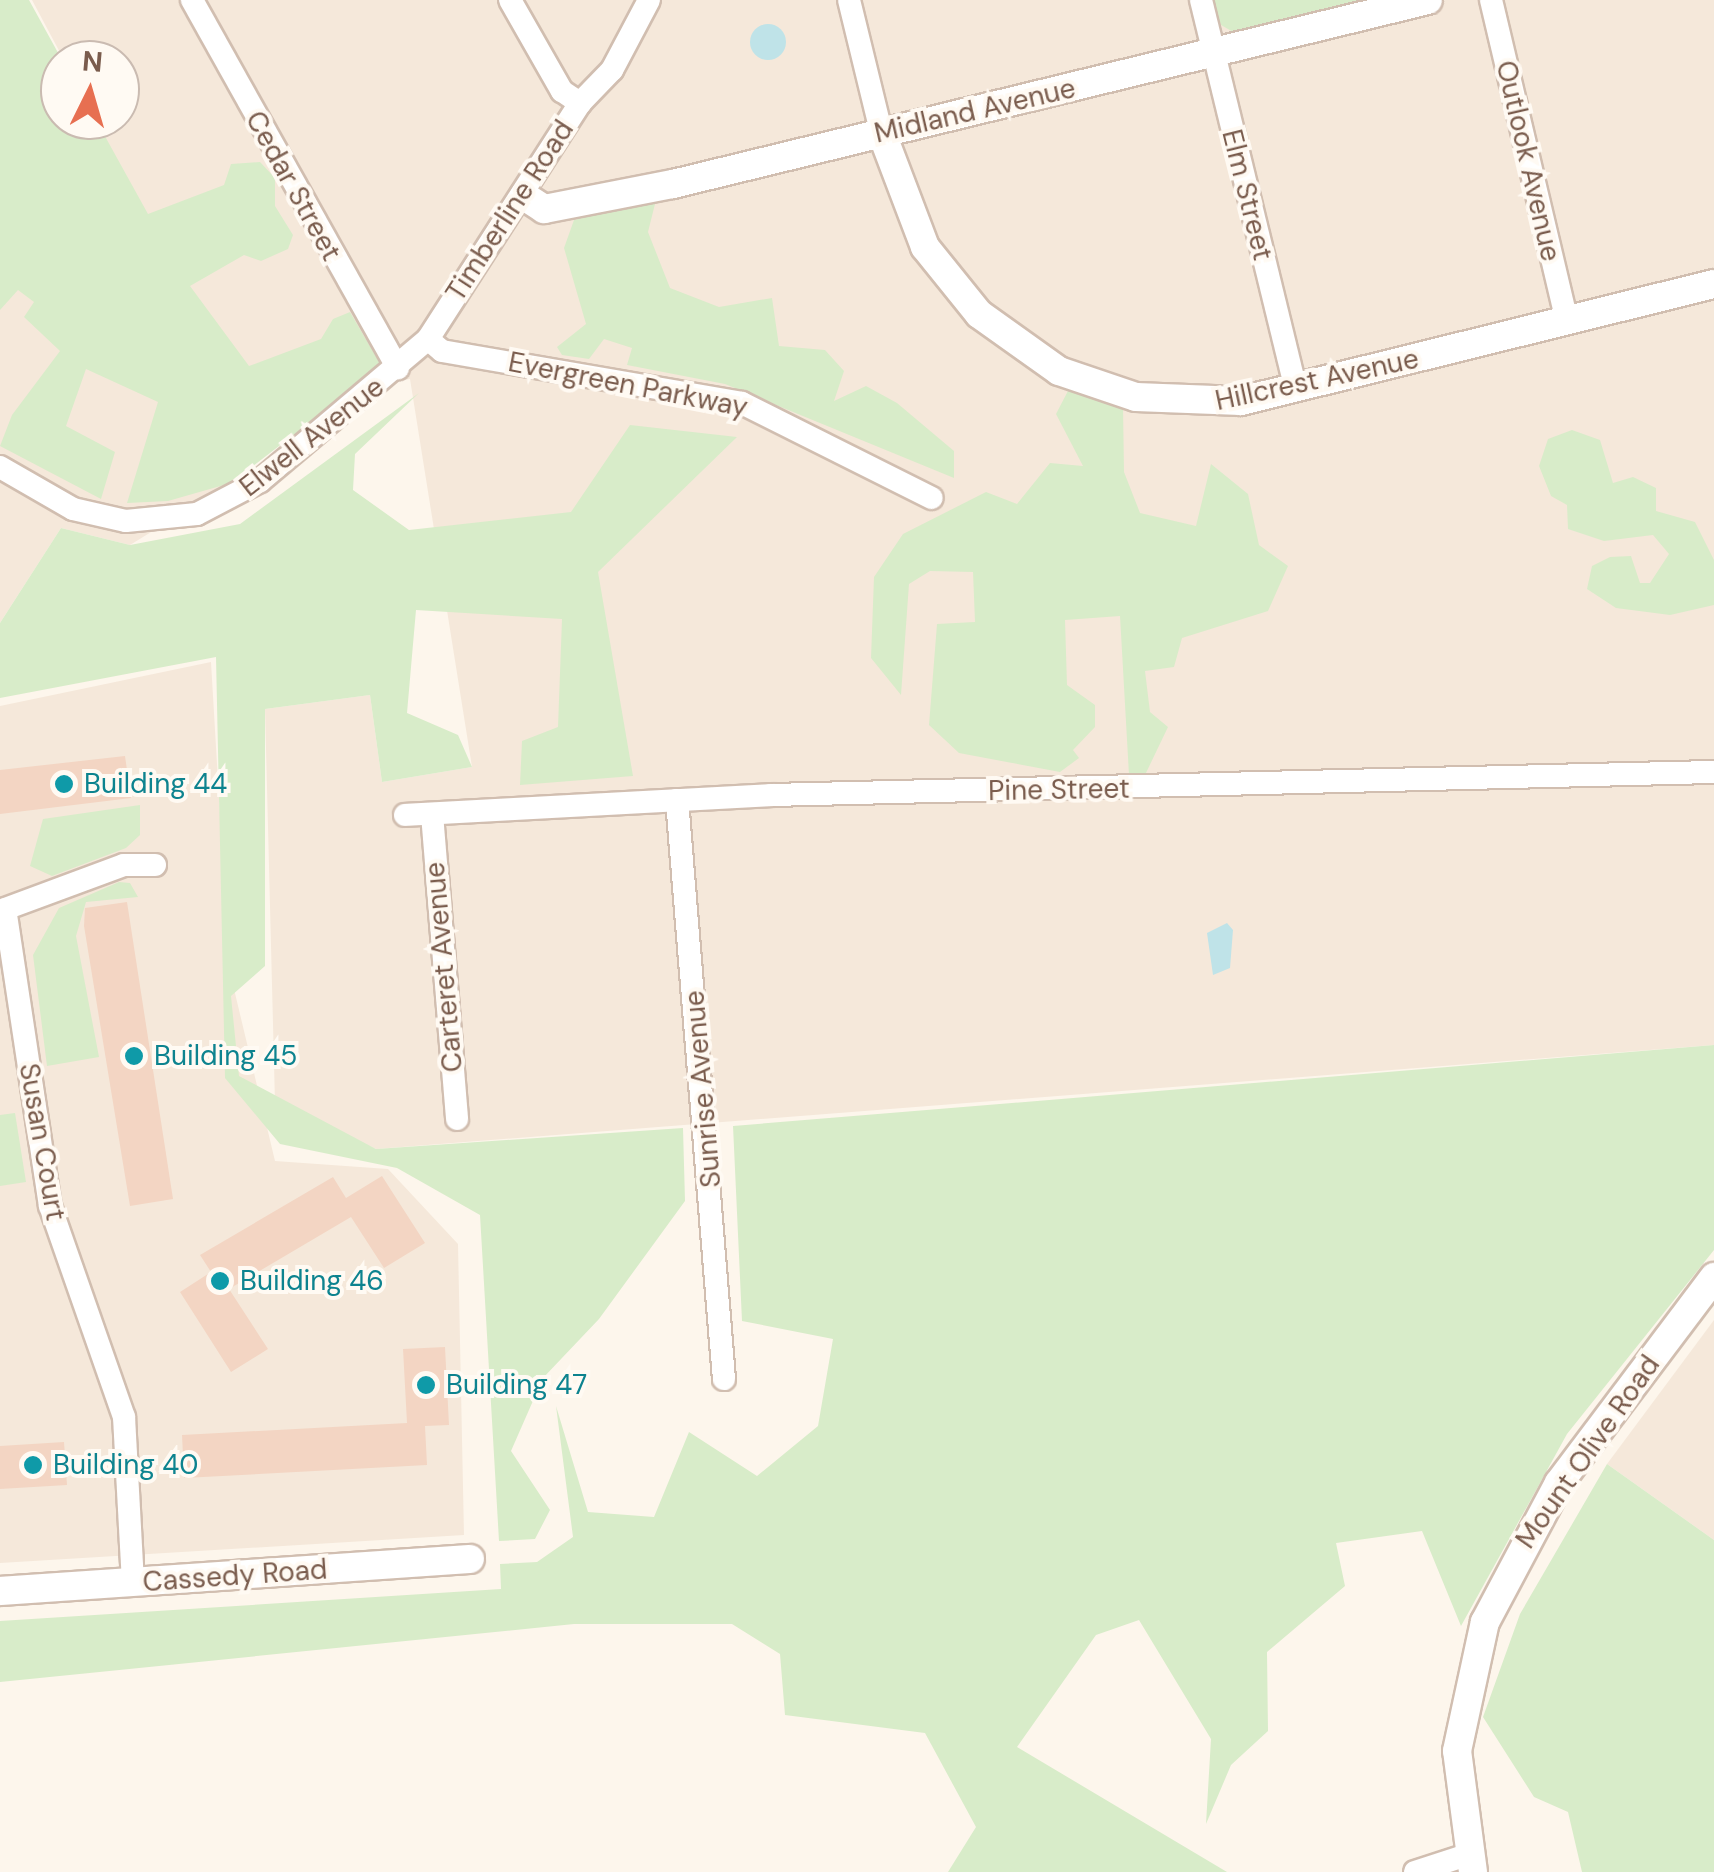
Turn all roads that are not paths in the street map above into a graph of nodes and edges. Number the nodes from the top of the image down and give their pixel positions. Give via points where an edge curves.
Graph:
1 (192, 0) edge
2 (510, 0) edge
3 (649, 0) edge
4 (849, 0) edge
5 (1200, 0) edge
6 (1428, 0) edge
7 (1490, 0) edge
8 (1215, 55) junction
9 (580, 103) junction
10 (881, 131) junction
11 (524, 196) junction
12 (1714, 284) edge
13 (1567, 321) junction
14 (428, 339) junction
15 (398, 368) junction
16 (1296, 390) junction
17 (0, 467) edge
18 (932, 498) dead end
19 (1714, 772) edge
20 (677, 800) junction
21 (405, 814) dead end
22 (432, 814) junction
23 (155, 865) dead end
24 (456, 1119) dead end
25 (1714, 1278) edge
26 (724, 1379) dead end
27 (470, 1559) dead end
28 (133, 1584) junction
29 (0, 1591) edge
30 (1470, 1864) edge
31 (1415, 1872) edge

1 - 15 street, Cedar Street
2 - 9 street via 562,90
3 - 9 street, Timberline Road via 606,79
4 - 10 street, Hillcrest Avenue
5 - 8 street, Elm Street
6 - 8 street, Midland Avenue
7 - 13 street, Outlook Avenue
8 - 10 street, Midland Avenue
8 - 16 street, Elm Street
9 - 11 street, Timberline Road
10 - 11 street, Midland Avenue via 596,201 544,210
10 - 16 street, Hillcrest Avenue via 934,260 979,314 1034,357 1094,386 1167,402 1241,401
11 - 14 street, Timberline Road
12 - 13 street, Hillcrest Avenue
13 - 16 street, Hillcrest Avenue
14 - 15 street, Timberline Road
14 - 18 street, Evergreen Parkway via 442,350 742,403
15 - 17 street, Elwell Avenue via 260,481 197,514 148,522 90,515
19 - 20 street, Pine Street
20 - 22 street, Pine Street
20 - 26 street, Sunrise Avenue
21 - 22 street, Pine Street
22 - 24 street, Carteret Avenue
23 - 28 street, Susan Court via 124,865 4,909 50,1206 124,1418
25 - 30 street, Mount Olive Road via 1559,1483 1492,1606 1458,1739
27 - 28 street, Cassedy Road
28 - 29 street, Cassedy Road
30 - 31 street

